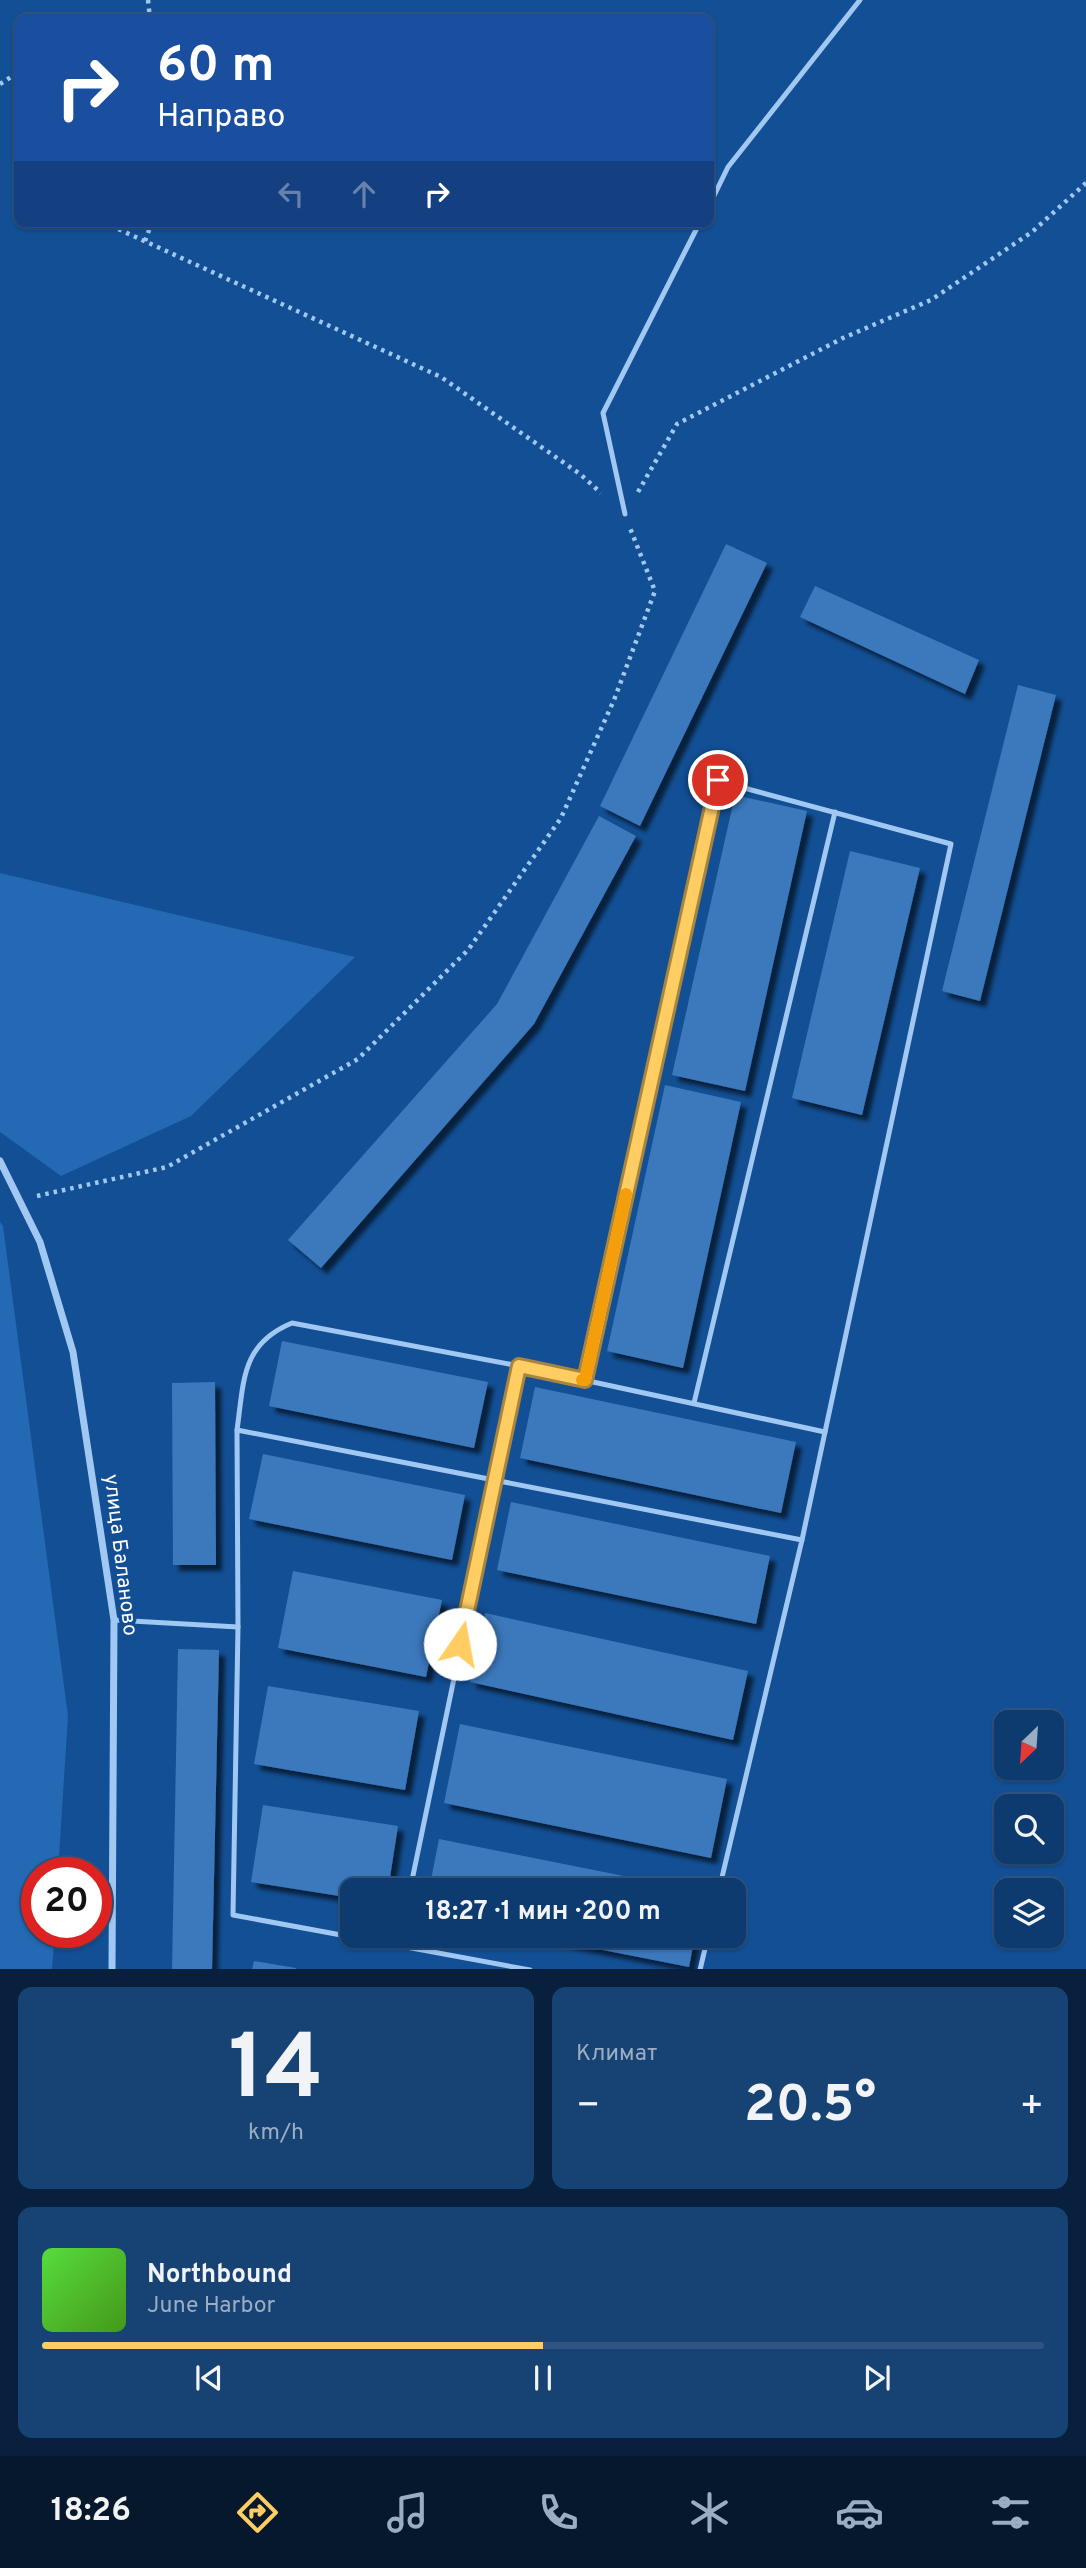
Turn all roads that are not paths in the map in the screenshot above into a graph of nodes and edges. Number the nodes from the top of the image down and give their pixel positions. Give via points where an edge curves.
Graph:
1 (860, 0) edge
2 (714, 196) edge
3 (697, 228) edge
4 (625, 514) road end
5 (835, 812) junction
6 (0, 1161) edge
7 (519, 1366) junction
8 (585, 1380) junction
9 (694, 1403) junction
10 (237, 1430) junction
11 (824, 1432) junction
12 (494, 1480) junction
13 (802, 1540) junction
14 (114, 1620) junction
15 (237, 1628) junction
16 (412, 1878) edge
17 (722, 1878) edge
18 (340, 1934) edge
19 (414, 1948) edge
20 (705, 1948) edge
21 (112, 1969) edge
22 (530, 1969) edge
23 (700, 1969) edge

1 - 2 lane via 728,167
3 - 4 lane via 603,413
5 - 8 lane via 718,780
5 - 9 lane
5 - 11 lane via 951,844
6 - 14 street, улица Баланово via 40,1242 73,1352
7 - 8 lane
7 - 10 lane via 292,1323 272,1331 246,1367
7 - 12 lane
8 - 9 lane
9 - 11 lane
10 - 12 lane
10 - 15 lane
11 - 13 lane
12 - 13 lane
12 - 16 lane
13 - 17 lane
14 - 15 lane
14 - 21 street, улица Баланово
15 - 18 lane via 233,1915
19 - 22 lane
20 - 23 lane

